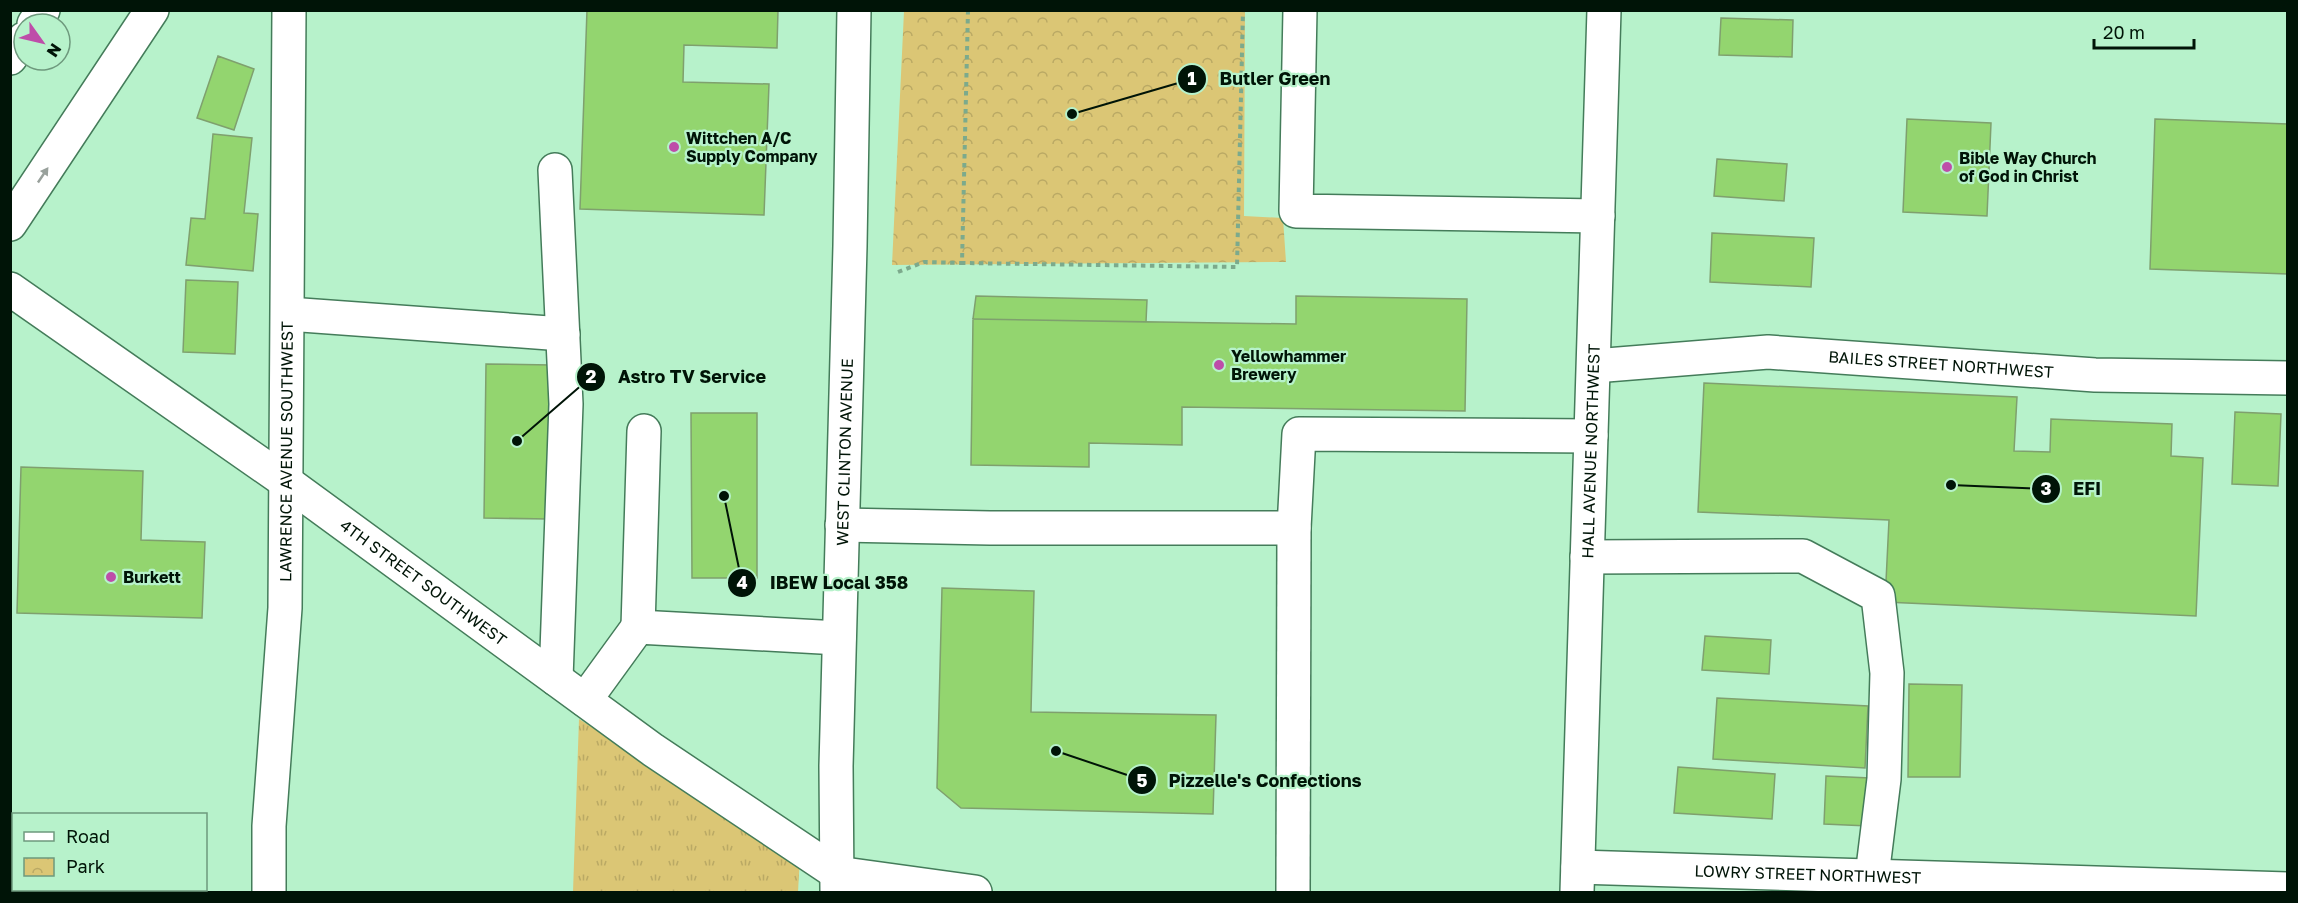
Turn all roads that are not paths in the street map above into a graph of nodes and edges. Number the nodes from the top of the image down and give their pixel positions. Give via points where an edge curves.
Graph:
1 (152, 10) edge
2 (289, 10) edge
3 (854, 10) edge
4 (1300, 10) edge
5 (1604, 10) edge
6 (555, 170) dead end
7 (1598, 216) junction
8 (10, 224) edge
9 (10, 289) edge
10 (288, 314) junction
11 (563, 334) junction
12 (1594, 366) junction
13 (2288, 378) edge
14 (644, 431) dead end
15 (1591, 436) junction
16 (285, 481) junction
17 (842, 525) junction
18 (1294, 528) junction
19 (1587, 557) junction
20 (638, 627) junction
21 (839, 638) junction
22 (556, 679) junction
23 (585, 700) junction
24 (1872, 876) junction
25 (1578, 880) edge
26 (837, 883) edge
27 (2288, 889) edge
28 (269, 892) edge
29 (975, 892) edge
30 (1293, 892) edge

8 -> 1 street
2 - 10 street, LAWRENCE AVENUE SOUTHWEST
3 - 17 street, WEST CLINTON AVENUE
4 - 7 street via 1296,211
5 - 7 street, HALL AVENUE NORTHWEST
6 - 11 street
7 - 12 street, HALL AVENUE NORTHWEST
9 - 16 street, 4TH STREET SOUTHWEST
10 - 11 street
10 - 16 street, LAWRENCE AVENUE SOUTHWEST
11 - 22 street via 566,404
12 - 13 street, BAILES STREET NORTHWEST via 1768,352 2095,375
12 - 15 street, HALL AVENUE NORTHWEST
14 - 20 street
15 - 18 street via 1299,434
15 - 19 street, HALL AVENUE NORTHWEST
16 - 22 street, 4TH STREET SOUTHWEST
16 - 28 street, LAWRENCE AVENUE SOUTHWEST via 285,608 269,826
17 - 18 street
17 - 21 street, WEST CLINTON AVENUE
18 - 30 street
19 - 24 street via 1803,556 1878,596 1887,673 1884,779
19 - 25 street, HALL AVENUE NORTHWEST
20 - 21 street
20 - 23 street
21 - 26 street, WEST CLINTON AVENUE
22 - 23 street, 4TH STREET SOUTHWEST
23 - 26 street, 4TH STREET SOUTHWEST
24 - 25 street, LOWRY STREET NORTHWEST
24 - 27 street, LOWRY STREET NORTHWEST
26 - 29 street

